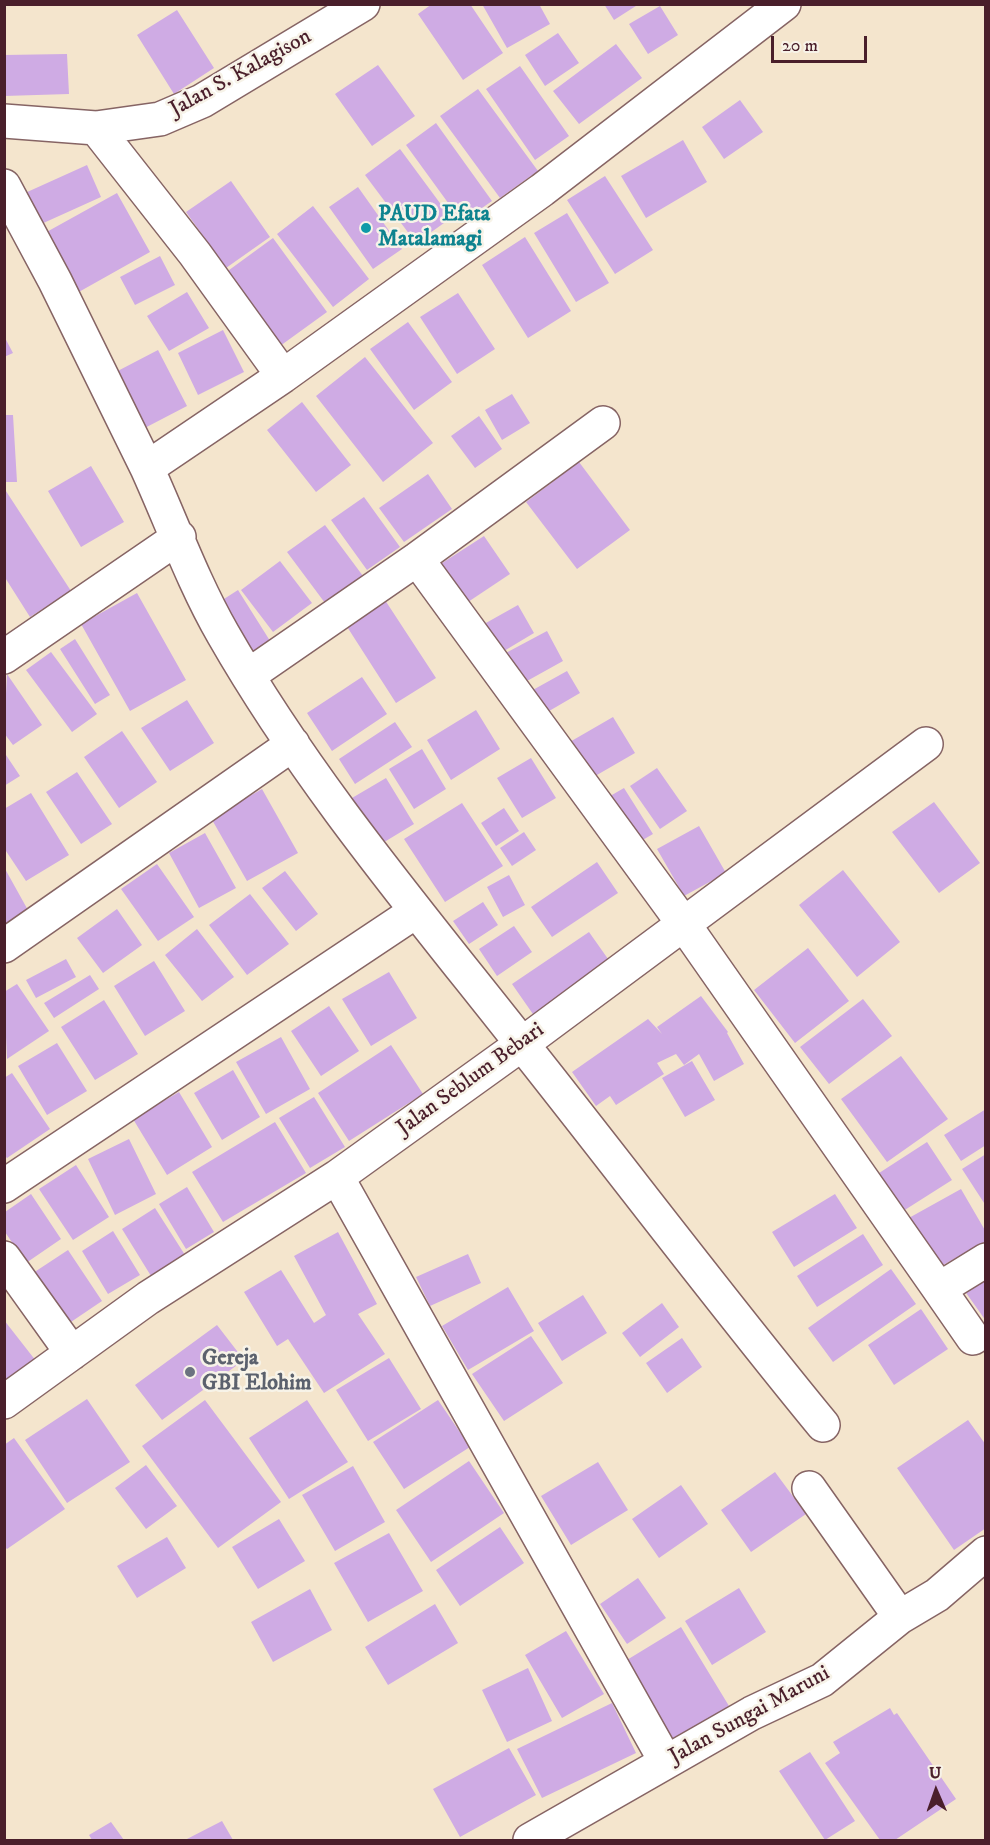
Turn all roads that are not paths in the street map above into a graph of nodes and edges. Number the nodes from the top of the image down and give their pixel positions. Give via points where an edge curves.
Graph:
1 (363, 4) edge
2 (784, 4) edge
3 (4, 121) edge
4 (96, 128) junction
5 (4, 186) edge
6 (283, 376) junction
7 (603, 423) dead end
8 (147, 468) junction
9 (179, 537) junction
10 (417, 559) junction
11 (4, 657) edge
12 (249, 675) junction
13 (293, 744) junction
14 (926, 744) dead end
15 (415, 912) junction
16 (683, 922) junction
17 (4, 946) edge
18 (522, 1044) junction
19 (337, 1177) junction
20 (4, 1186) edge
21 (4, 1258) edge
22 (986, 1260) edge
23 (939, 1289) junction
24 (973, 1338) dead end
25 (72, 1353) junction
26 (4, 1402) edge
27 (823, 1425) dead end
28 (809, 1488) dead end
29 (986, 1553) edge
30 (900, 1617) junction
31 (666, 1762) junction
32 (550, 1836) edge

1 - 4 street, Jalan S. Kalagison via 202,101 160,119
2 - 6 street via 542,190
3 - 4 street, Jalan S. Kalagison
4 - 6 street via 195,254
5 - 8 street
6 - 8 street
7 - 10 street
8 - 9 street
9 - 11 street
9 - 12 street via 216,621
10 - 12 street
10 - 16 street
12 - 13 street
13 - 15 street
13 - 17 street
14 - 16 street, Jalan Seblum Bebari
15 - 18 street
15 - 20 street
16 - 18 street, Jalan Seblum Bebari
16 - 23 street
18 - 19 street, Jalan Seblum Bebari
18 - 27 street via 709,1286
19 - 25 street, Jalan Seblum Bebari via 148,1298
19 - 31 street
21 - 25 street
22 - 23 street
23 - 24 street
25 - 26 street, Jalan Seblum Bebari
28 - 30 street
29 - 30 street, Jalan Sungai Maruni via 937,1595
30 - 31 street, Jalan Sungai Maruni via 822,1680 752,1713
31 - 32 street, Jalan Sungai Maruni

